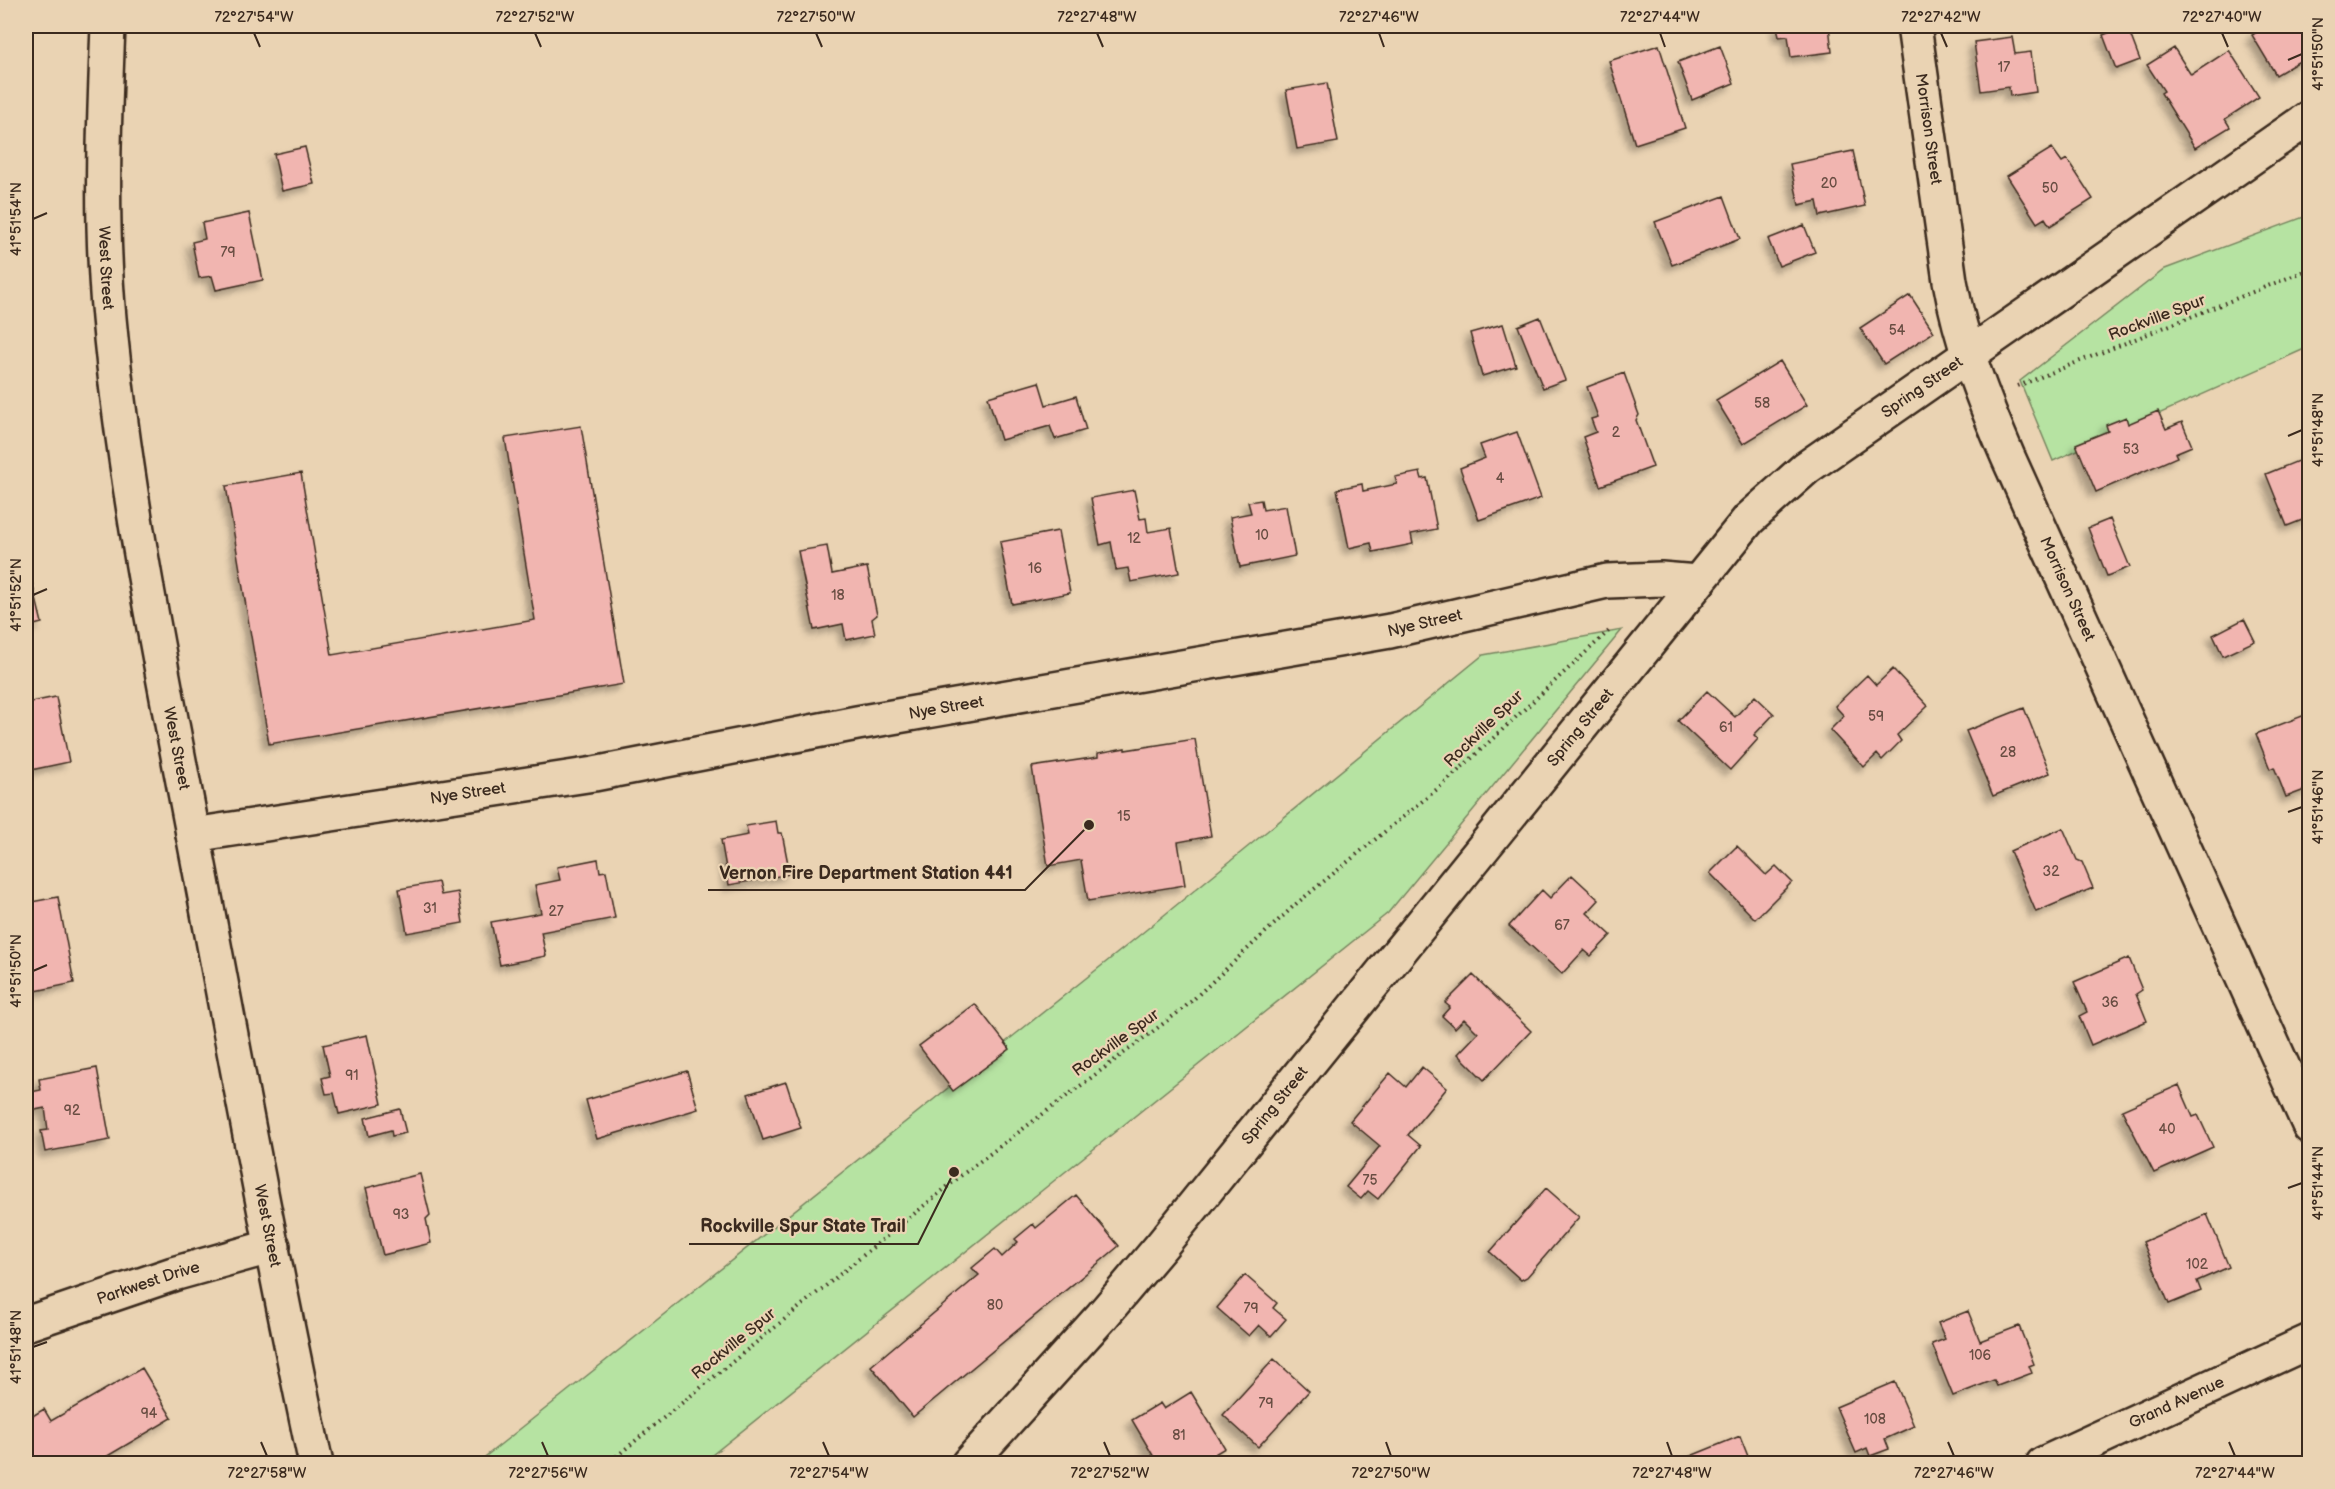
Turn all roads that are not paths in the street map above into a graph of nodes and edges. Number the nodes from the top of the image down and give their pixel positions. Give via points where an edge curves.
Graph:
1 (108, 26) edge
2 (1914, 26) edge
3 (2310, 117) edge
4 (1967, 354) junction
5 (1697, 582) junction
6 (193, 835) junction
7 (2310, 1127) edge
8 (273, 1246) junction
9 (26, 1324) edge
10 (2310, 1341) edge
11 (316, 1464) edge
12 (969, 1464) edge
13 (2043, 1464) edge

1 - 6 street, West Street via 104,216 117,393 147,587
2 - 4 street, Morrison Street via 1950,280
3 - 4 street, Spring Street
4 - 5 street, Spring Street via 1778,491 1749,519
4 - 7 street, Morrison Street via 2008,457
5 - 6 street, Nye Street via 1636,578 1606,581 1390,631 857,723 594,774
5 - 12 street, Spring Street via 1162,1245
6 - 8 street, West Street
8 - 9 street, Parkwest Drive via 173,1274
8 - 11 street, West Street
10 - 13 street, Grand Avenue

